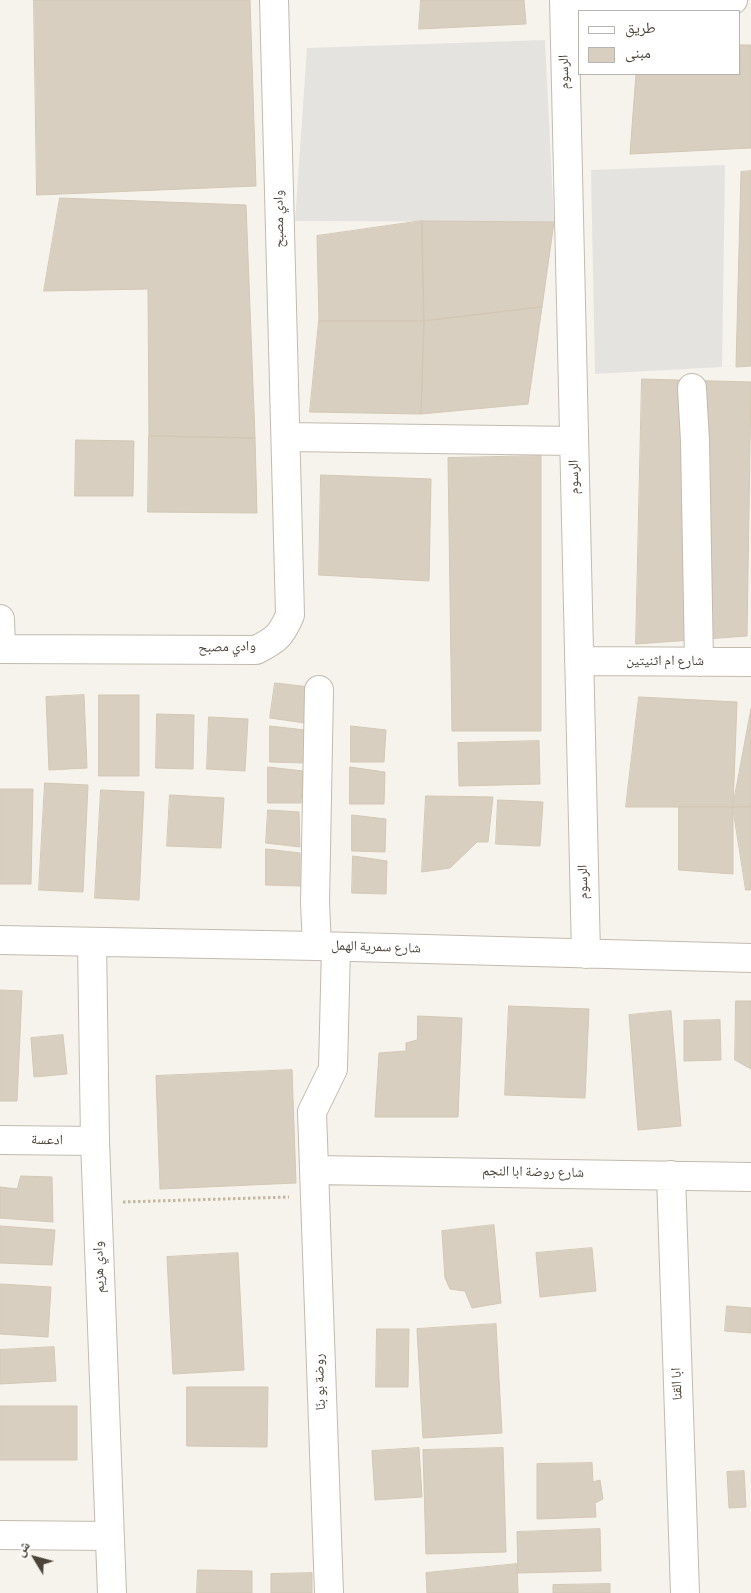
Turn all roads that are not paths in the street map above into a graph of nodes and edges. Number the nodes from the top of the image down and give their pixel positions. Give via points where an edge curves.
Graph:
1 (274, 0) edge
2 (733, 0) edge
3 (564, 2) edge
4 (692, 388) dead end
5 (286, 437) junction
6 (574, 441) junction
7 (0, 619) edge
8 (1, 649) edge
9 (579, 661) junction
10 (699, 662) junction
11 (751, 662) edge
12 (319, 690) dead end
13 (0, 940) edge
14 (92, 942) junction
15 (326, 946) junction
16 (586, 954) junction
17 (751, 958) edge
18 (0, 1140) edge
19 (95, 1141) junction
20 (671, 1175) junction
21 (751, 1177) edge
22 (315, 1183) junction
23 (0, 1535) edge
24 (110, 1536) junction
25 (112, 1593) edge
26 (329, 1593) edge
27 (685, 1593) edge

1 - 5 street, وادي مصبح
2 - 3 street
3 - 6 street, الرسوم
4 - 10 street
5 - 6 street
5 - 8 street, وادي مصبح via 290,615 283,631 272,642 256,650
6 - 9 street, الرسوم
7 - 8 street
9 - 10 street, شارع ام اثنيتين
9 - 16 street, الرسوم
10 - 11 street, شارع ام اثنيتين
12 - 15 street, روضة بو بنّا via 315,903
13 - 14 street, شارع سمرية الهمل
14 - 15 street, شارع سمرية الهمل
14 - 19 street, وادي هزيم
15 - 16 street, شارع سمرية الهمل
15 - 22 street, روضة بو بنّا via 333,1070 312,1112
16 - 17 street, شارع سمرية الهمل
18 - 19 street, ادعسة
19 - 24 street, وادي هزيم
20 - 21 street, شارع روضة ابا النجم
20 - 22 street, شارع روضة ابا النجم
20 - 27 street, ابا القنا
22 - 26 street, روضة بو بنّا
23 - 24 street
24 - 25 street, وادي هزيم

